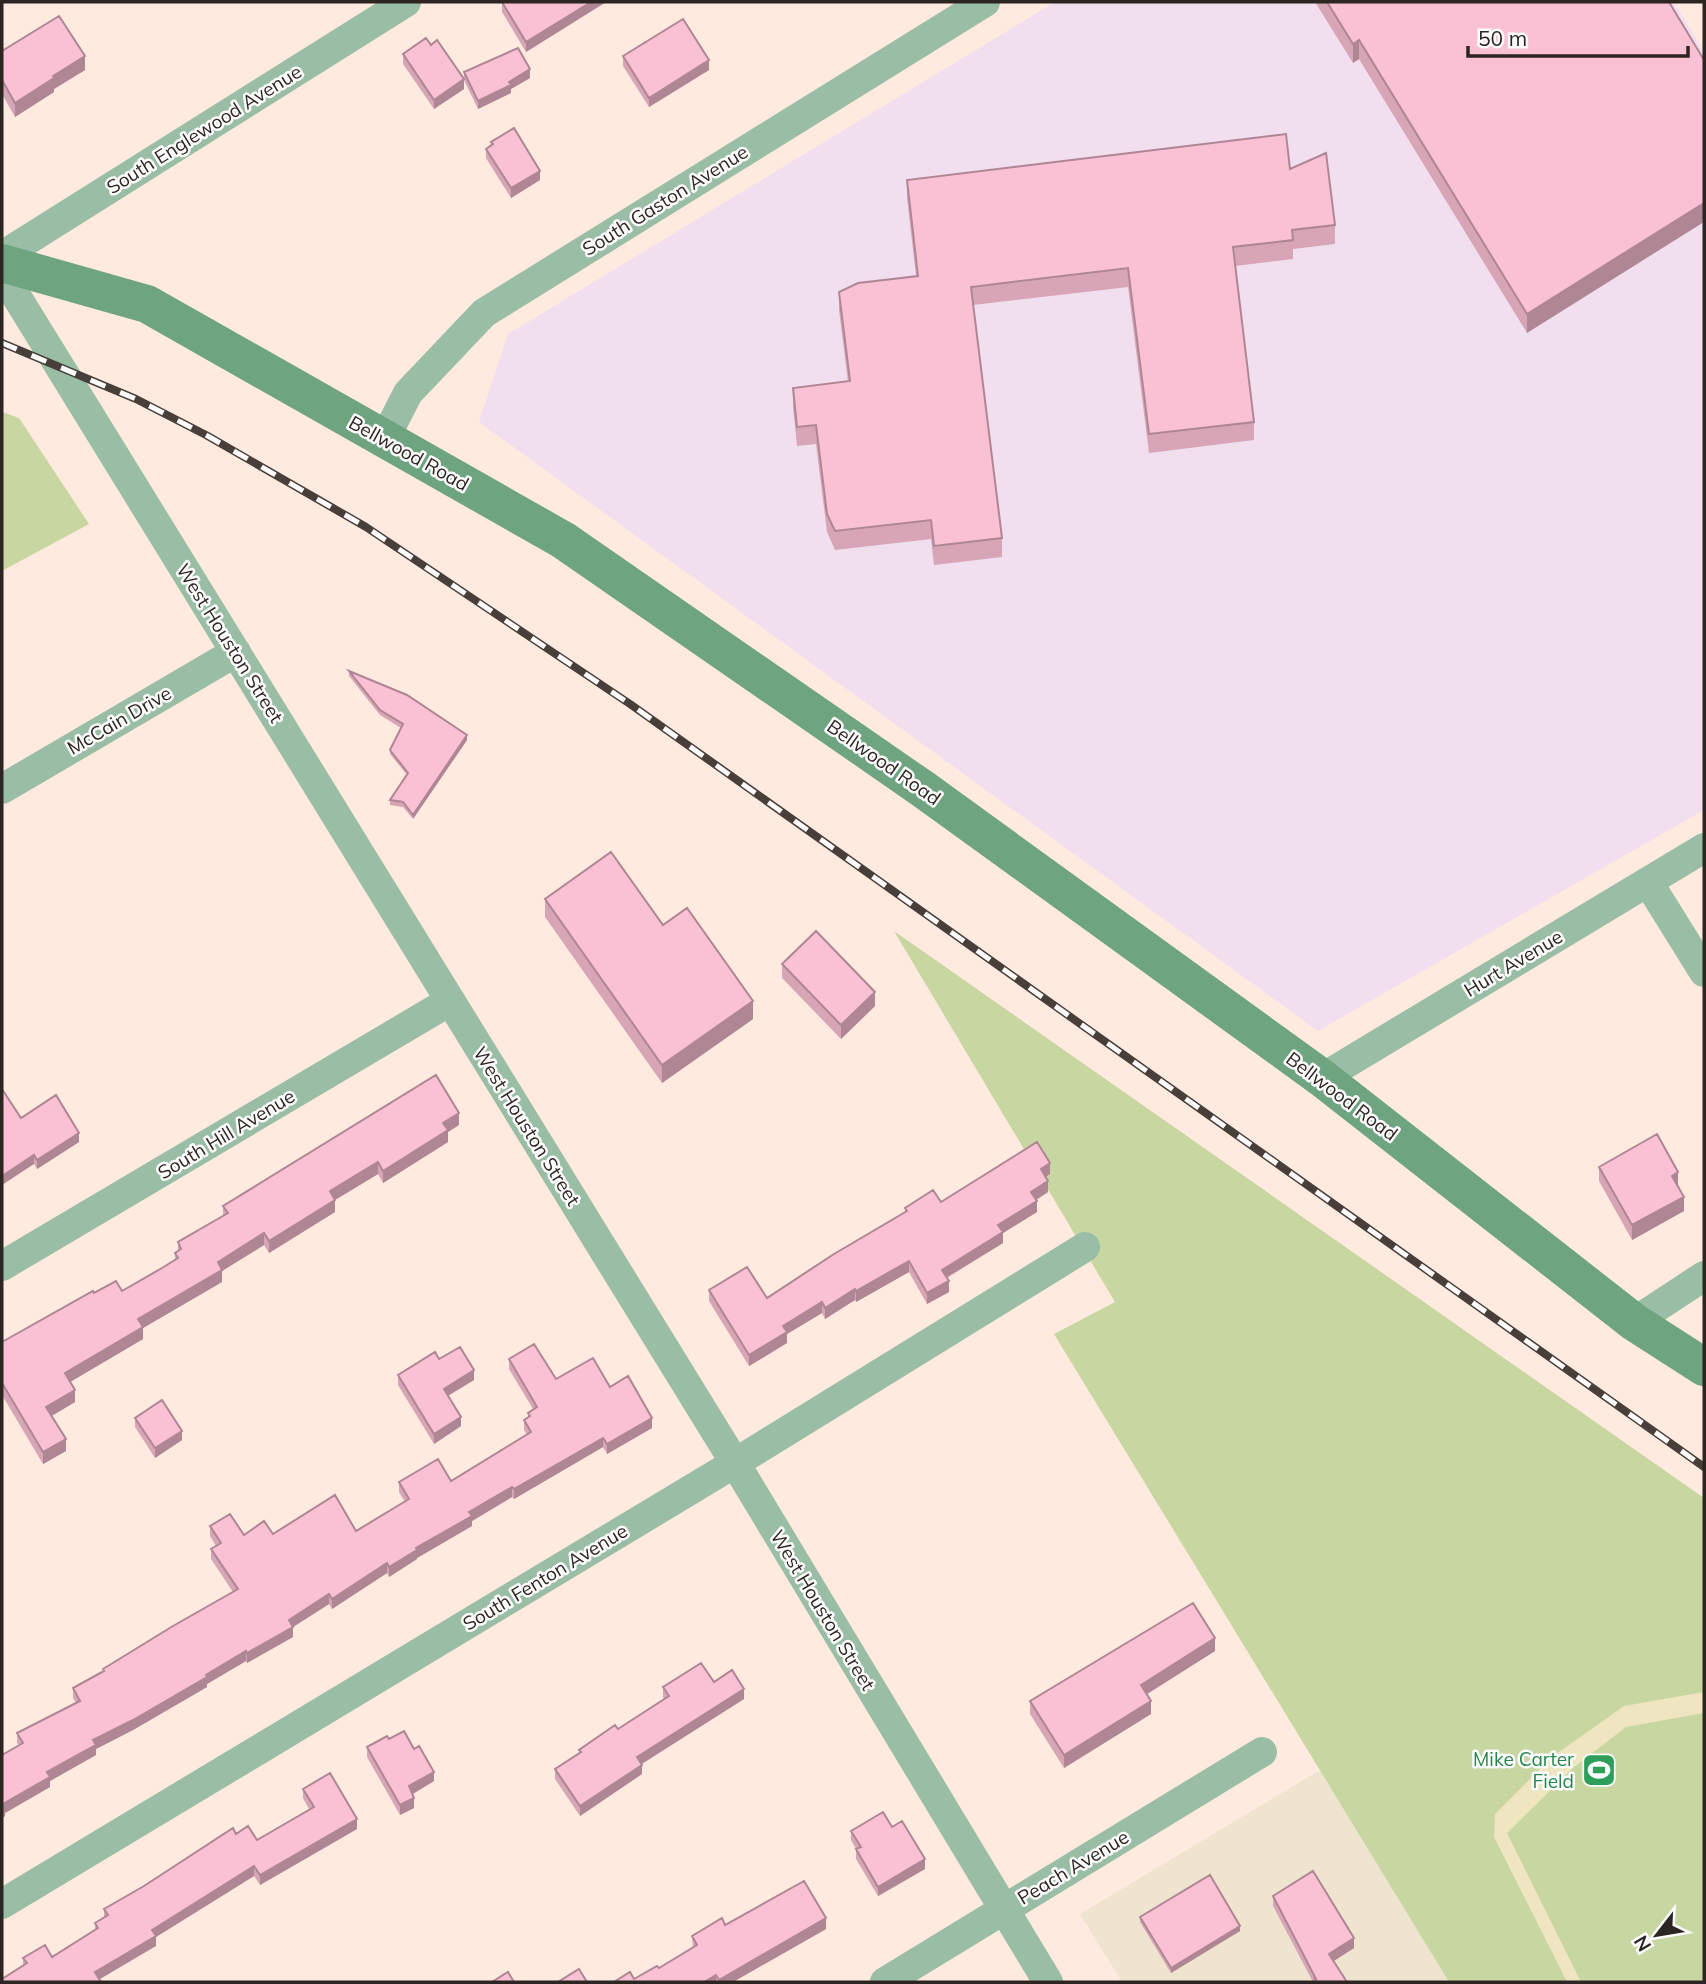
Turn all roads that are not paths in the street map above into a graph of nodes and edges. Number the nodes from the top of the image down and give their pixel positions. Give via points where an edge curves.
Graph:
1 (407, 2) edge
2 (985, 2) edge
3 (2, 256) edge
4 (2, 262) edge
5 (2, 272) edge
6 (384, 440) junction
7 (236, 652) junction
8 (2, 789) edge
9 (1704, 848) edge
10 (1648, 882) junction
11 (1704, 972) edge
12 (450, 1001) junction
13 (1322, 1079) junction
14 (1085, 1247) dead end
15 (2, 1266) edge
16 (1704, 1276) edge
17 (1634, 1322) junction
18 (1704, 1367) edge
19 (735, 1463) junction
20 (1262, 1752) dead end
21 (2, 1904) edge
22 (1003, 1909) junction
23 (885, 1982) edge
24 (1048, 1982) edge

1 - 3 street, South Englewood Avenue
2 - 6 street, South Gaston Avenue via 484,313 408,393
4 - 6 street, Bellwood Road via 147,304
5 - 7 street, West Houston Street
6 - 13 street, Bellwood Road via 563,540 923,789
7 - 8 street, McCain Drive
7 - 12 street, West Houston Street
9 - 10 street, Hurt Avenue
10 - 11 street
10 - 13 street, Hurt Avenue
12 - 15 street, South Hill Avenue
12 - 19 street, West Houston Street
13 - 17 street, Bellwood Road
14 - 19 street, South Fenton Avenue
16 - 17 street
17 - 18 street, Bellwood Road
19 - 21 street, South Fenton Avenue
19 - 22 street, West Houston Street
20 - 22 street, Peach Avenue
22 - 23 street, Peach Avenue
22 - 24 street, West Houston Street

